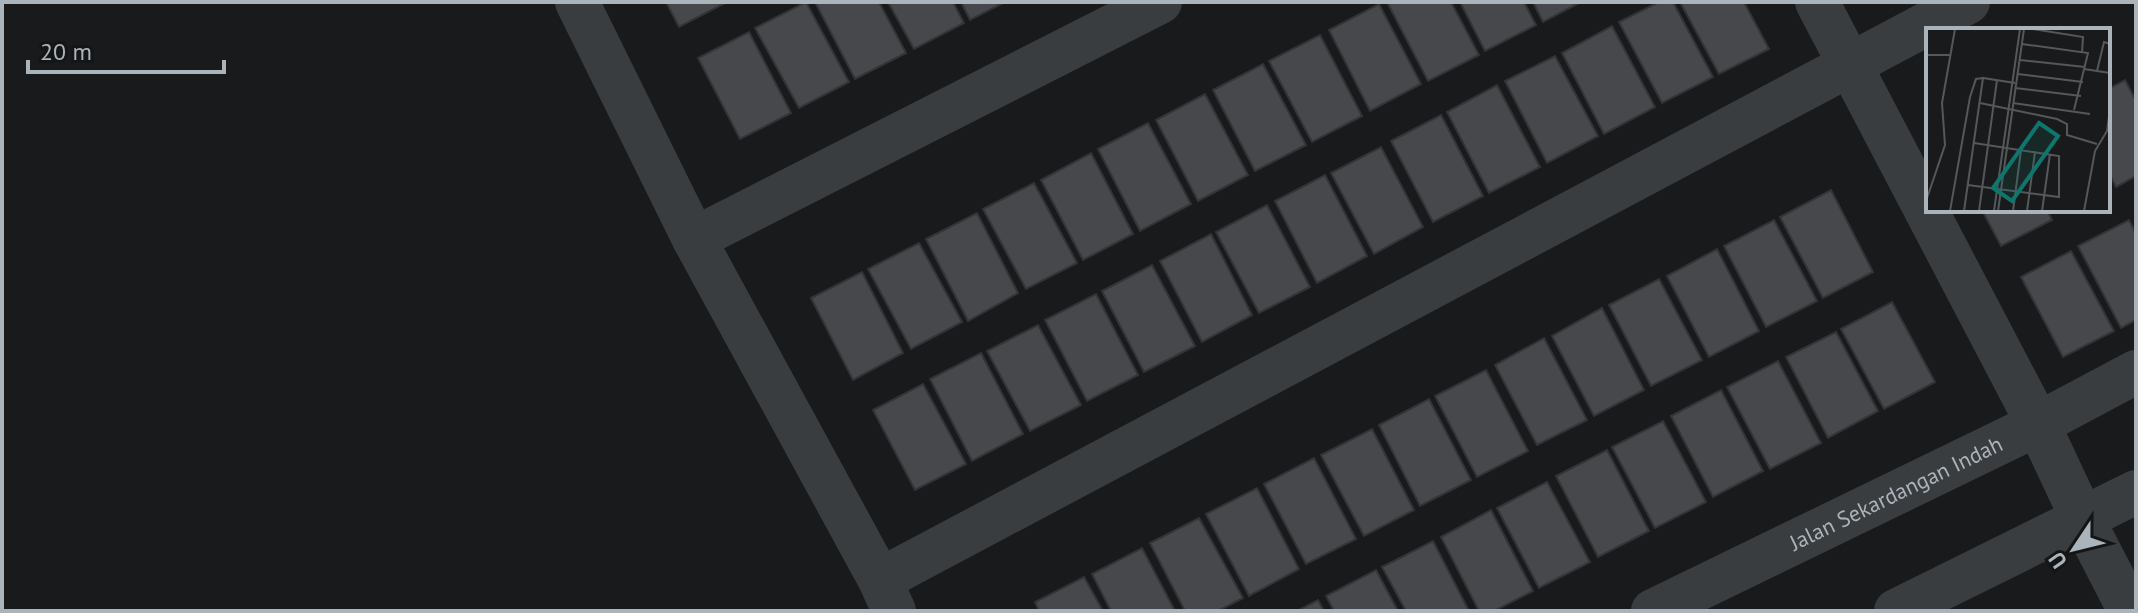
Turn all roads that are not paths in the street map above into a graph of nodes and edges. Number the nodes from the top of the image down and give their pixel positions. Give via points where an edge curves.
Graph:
1 (577, 2) edge
2 (1160, 2) edge
3 (1817, 2) edge
4 (1968, 2) edge
5 (1850, 63) junction
6 (1926, 209) edge
7 (1928, 212) edge
8 (694, 239) junction
9 (2136, 372) edge
10 (2038, 424) junction
11 (2136, 492) edge
12 (2083, 520) junction
13 (887, 596) edge
14 (1653, 611) edge
15 (1896, 611) edge
16 (2130, 611) edge

1 - 8 street
2 - 8 street
3 - 5 street
4 - 5 street
5 - 6 street
5 - 13 street
7 - 10 street
8 - 13 street
9 - 10 street, Jalan Sekardangan Indah
10 - 12 street
10 - 14 street, Jalan Sekardangan Indah
11 - 12 street
12 - 15 street
12 - 16 street

